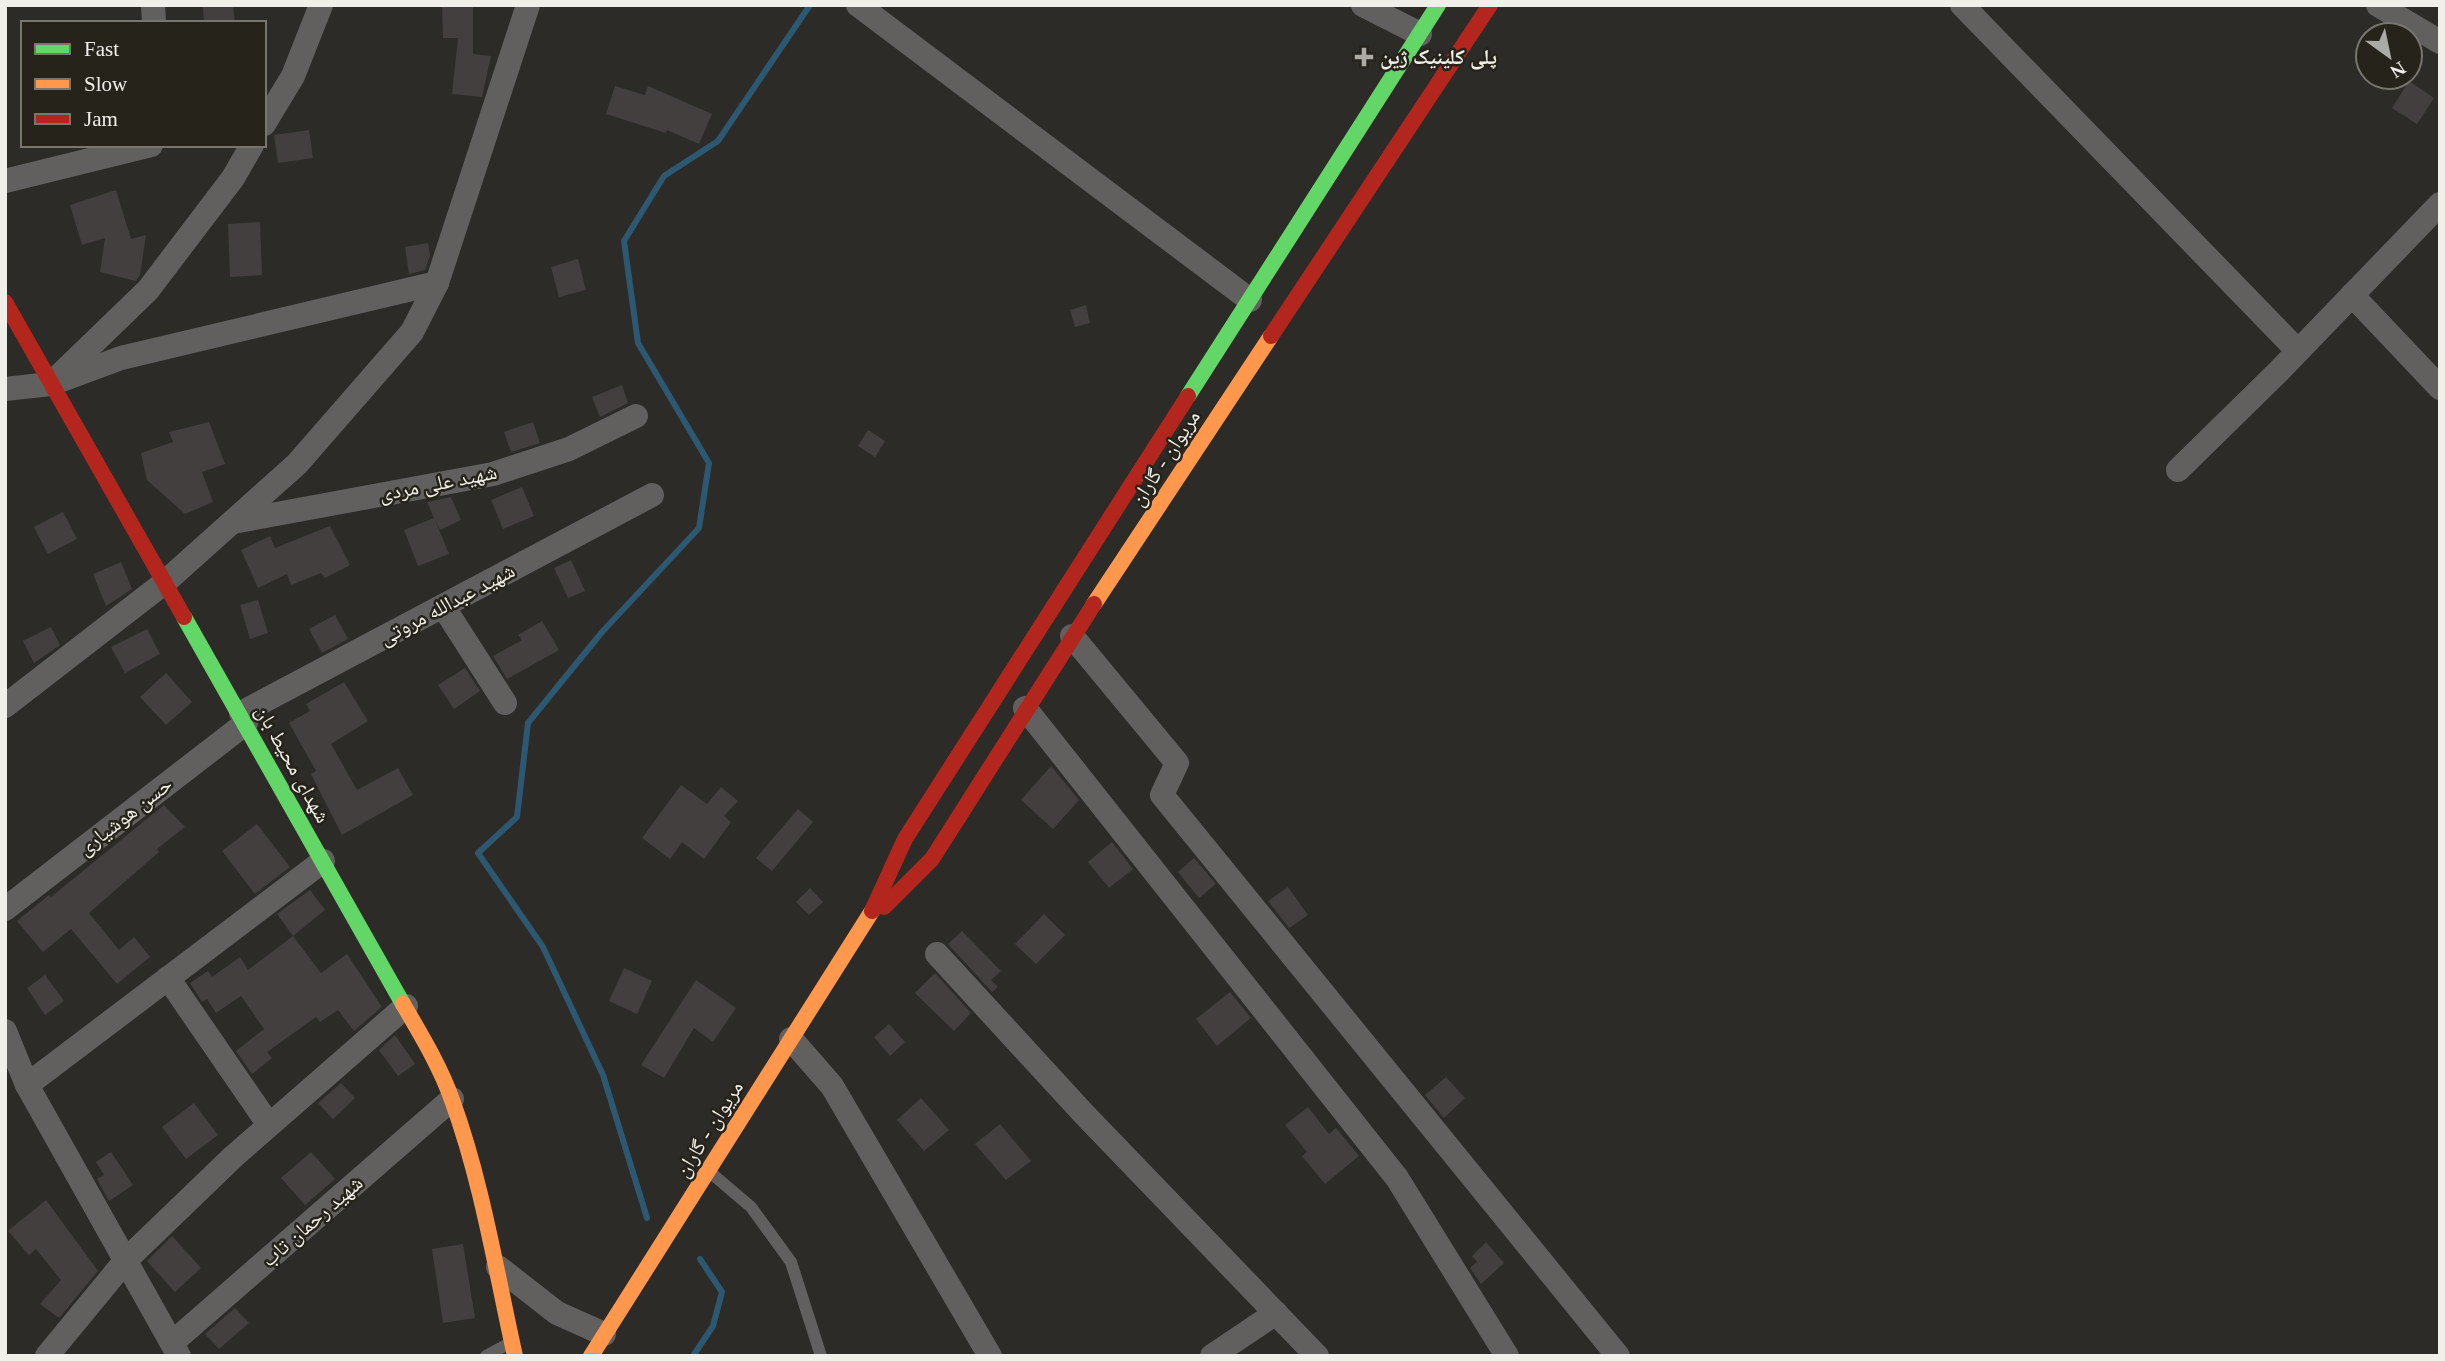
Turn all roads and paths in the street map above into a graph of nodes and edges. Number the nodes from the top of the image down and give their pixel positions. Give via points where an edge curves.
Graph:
1 (321, 5) edge
2 (528, 5) edge
3 (858, 5) edge
4 (1363, 5) edge
5 (1438, 5) edge
6 (1490, 5) edge
7 (1962, 5) edge
8 (2378, 5) edge
9 (1420, 34) junction
10 (2440, 41) edge
11 (266, 121) edge
12 (143, 147) edge
13 (251, 147) edge
14 (5, 181) edge
15 (2440, 204) edge
16 (438, 283) junction
17 (2351, 295) junction
18 (1250, 300) junction
19 (5, 302) edge
20 (2298, 351) junction
21 (51, 384) junction
22 (2440, 388) edge
23 (5, 389) edge
24 (636, 416) dead end
25 (2178, 470) dead end
26 (652, 495) dead end
27 (231, 522) junction
28 (164, 583) junction
29 (443, 606) junction
30 (1072, 636) junction
31 (505, 703) dead end
32 (5, 706) edge
33 (1025, 708) junction
34 (243, 718) junction
35 (324, 861) junction
36 (5, 909) edge
37 (865, 926) junction
38 (937, 954) dead end
39 (168, 978) junction
40 (406, 1006) junction
41 (5, 1031) edge
42 (791, 1039) junction
43 (27, 1085) junction
44 (452, 1099) junction
45 (269, 1125) junction
46 (708, 1170) junction
47 (126, 1260) junction
48 (498, 1267) junction
49 (1276, 1313) junction
50 (604, 1334) junction
51 (176, 1349) edge
52 (514, 1349) edge
53 (47, 1356) edge
54 (486, 1356) edge
55 (591, 1356) edge
56 (821, 1356) edge
57 (990, 1356) edge
58 (1212, 1356) edge
59 (1317, 1356) edge
60 (1507, 1356) edge
61 (1618, 1356) edge

1 - 11 street via 293,76
2 - 16 street
3 - 18 street
4 - 9 street
5 - 9 main road, مریوان - گاران
6 - 30 main road, مریوان - گاران
7 - 20 street
8 - 10 street
9 - 18 main road, مریوان - گاران
12 - 14 street
13 - 21 street via 233,178 148,290
15 - 17 street
16 - 21 street via 121,358
16 - 27 street via 404,342 297,464
17 - 20 street
17 - 22 street
18 - 37 main road, مریوان - گاران via 905,839
19 - 21 main road, شهدای محیط بان
20 - 25 street
21 - 23 street
21 - 28 main road, شهدای محیط بان
24 - 27 street, شهید علی مردی via 569,449 493,474
26 - 29 street, شهید عبدالله مروتی
27 - 28 street
28 - 32 street
28 - 34 main road, شهدای محیط بان
29 - 31 street
29 - 34 street, شهید عبدالله مروتی
30 - 33 main road, مریوان - گاران
30 - 61 street via 1177,763 1162,795
33 - 37 main road, مریوان - گاران via 932,859
33 - 60 street via 1397,1178
34 - 35 main road, شهدای محیط بان
34 - 36 street, حسن هوشیاری
35 - 39 street
35 - 40 main road, شهدای محیط بان
37 - 42 main road, مریوان - گاران
38 - 49 street
39 - 43 street
39 - 45 street
40 - 44 main road, شهدای محیط بان
40 - 45 street
41 - 43 street
42 - 46 main road, مریوان - گاران
42 - 57 street via 832,1086
43 - 47 street
44 - 48 main road, شهدای محیط بان
44 - 51 street, شهید رحمان تاب
45 - 47 street
46 - 50 main road, مریوان - گاران
46 - 56 lane via 751,1207 791,1262
47 - 51 street
47 - 53 street
48 - 50 street via 557,1313
48 - 52 main road, شهدای محیط بان
49 - 58 street
49 - 59 street
50 - 55 main road, مریوان - گاران
52 - 54 lane

